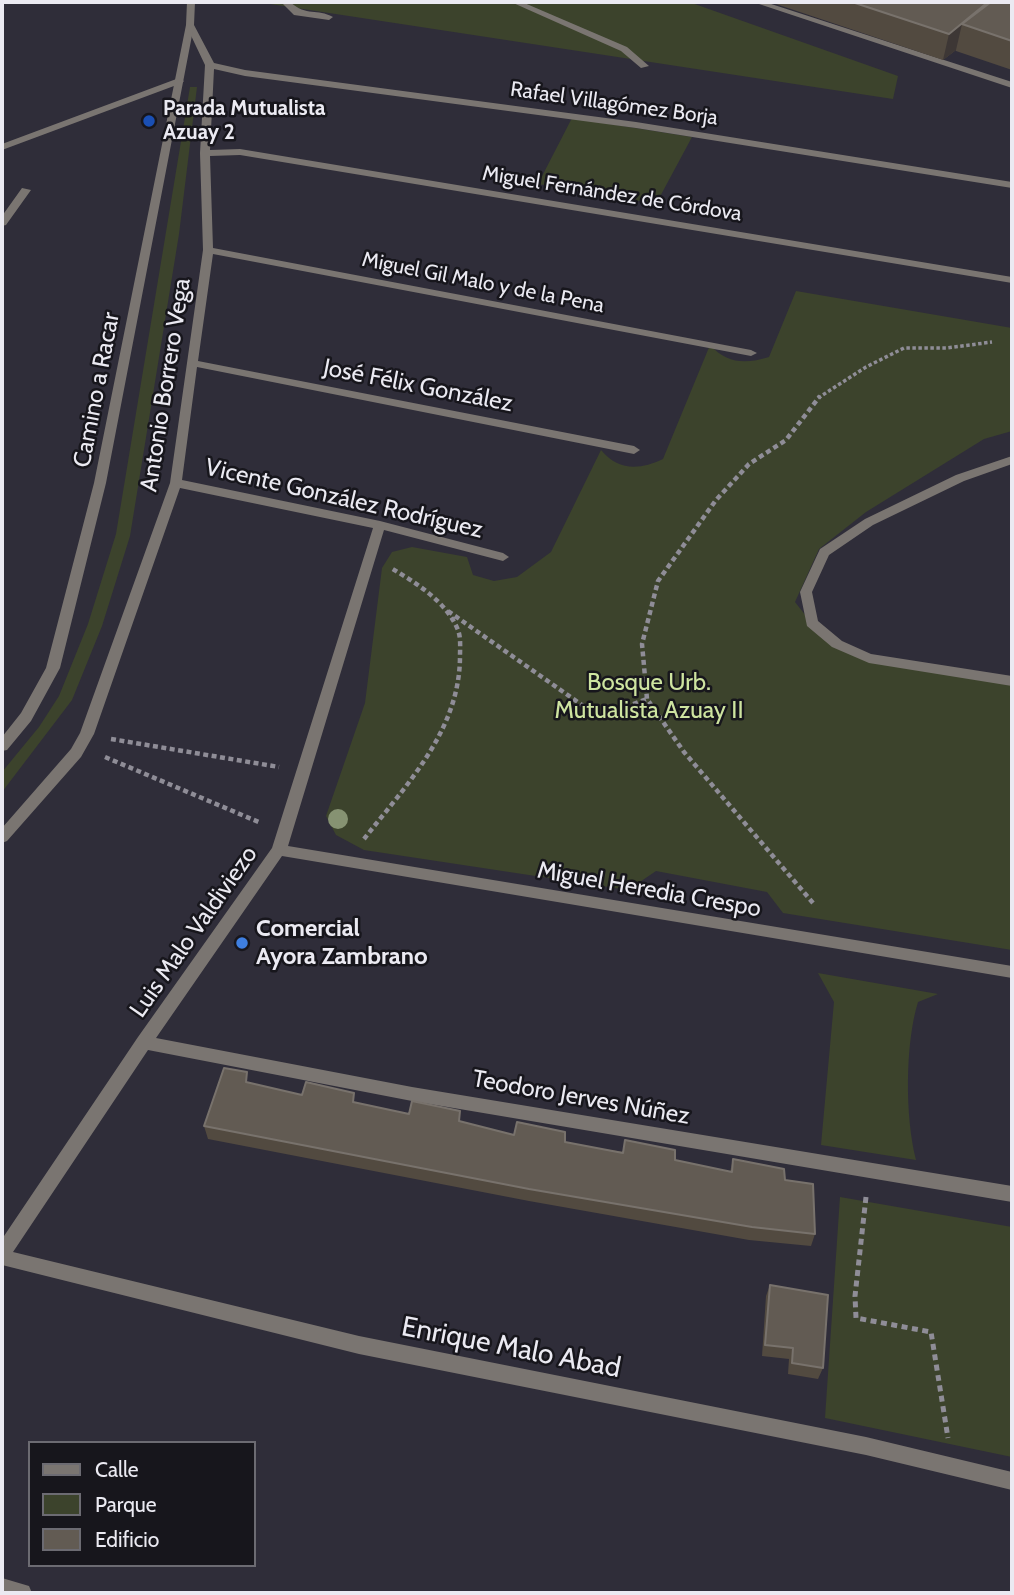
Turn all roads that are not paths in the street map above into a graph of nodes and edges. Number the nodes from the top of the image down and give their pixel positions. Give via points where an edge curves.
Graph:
1 (191, 2) edge
2 (285, 2) edge
3 (515, 2) edge
4 (757, 2) edge
5 (330, 16) dead end
6 (190, 25) junction
7 (210, 65) junction
8 (644, 66) dead end
9 (179, 80) junction
10 (1012, 85) edge
11 (2, 147) edge
12 (205, 153) junction
13 (1012, 185) edge
14 (26, 190) dead end
15 (2, 223) edge
16 (208, 250) junction
17 (1012, 280) edge
18 (751, 353) dead end
19 (193, 363) junction
20 (634, 450) dead end
21 (1012, 460) edge
22 (176, 483) junction
23 (380, 525) junction
24 (503, 557) dead end
25 (1012, 681) edge
26 (2, 746) edge
27 (2, 837) edge
28 (279, 850) junction
29 (1012, 972) edge
30 (144, 1042) junction
31 (1012, 1194) edge
32 (2, 1255) edge
33 (1012, 1481) edge
34 (2, 1588) edge
35 (22, 1593) edge

1 - 6 street, Camino a Racar
2 - 5 street via 297,13
3 - 8 street via 624,49
4 - 10 street
6 - 7 street, Antonio Borrero Vega
6 - 9 street, Camino a Racar
7 - 12 street, Antonio Borrero Vega
7 - 13 street, Rafael Villagómez Borja via 245,74 636,125
9 - 11 street
9 - 26 street, Camino a Racar via 100,483 53,668 26,717
12 - 16 street, Antonio Borrero Vega
12 - 17 street, Miguel Fernández de Córdova via 240,152
14 - 15 street
16 - 18 street, Miguel Gil Malo y de la Pena
16 - 19 street, Antonio Borrero Vega
19 - 20 street, José Félix González
19 - 22 street, Antonio Borrero Vega
21 - 25 street via 960,478 869,522 824,552 806,592 812,623 837,644 869,658
22 - 23 street, Vicente González Rodríguez
22 - 27 street, Antonio Borrero Vega via 87,734 76,753
23 - 24 street, Vicente González Rodríguez
23 - 28 street, Luis Malo Valdiviezo
28 - 29 street, Miguel Heredia Crespo
28 - 30 street, Luis Malo Valdiviezo
30 - 31 street, Teodoro Jerves Núñez via 412,1094
30 - 32 street, Luis Malo Valdiviezo
32 - 33 street, Enrique Malo Abad via 359,1345 700,1412
34 - 35 street

